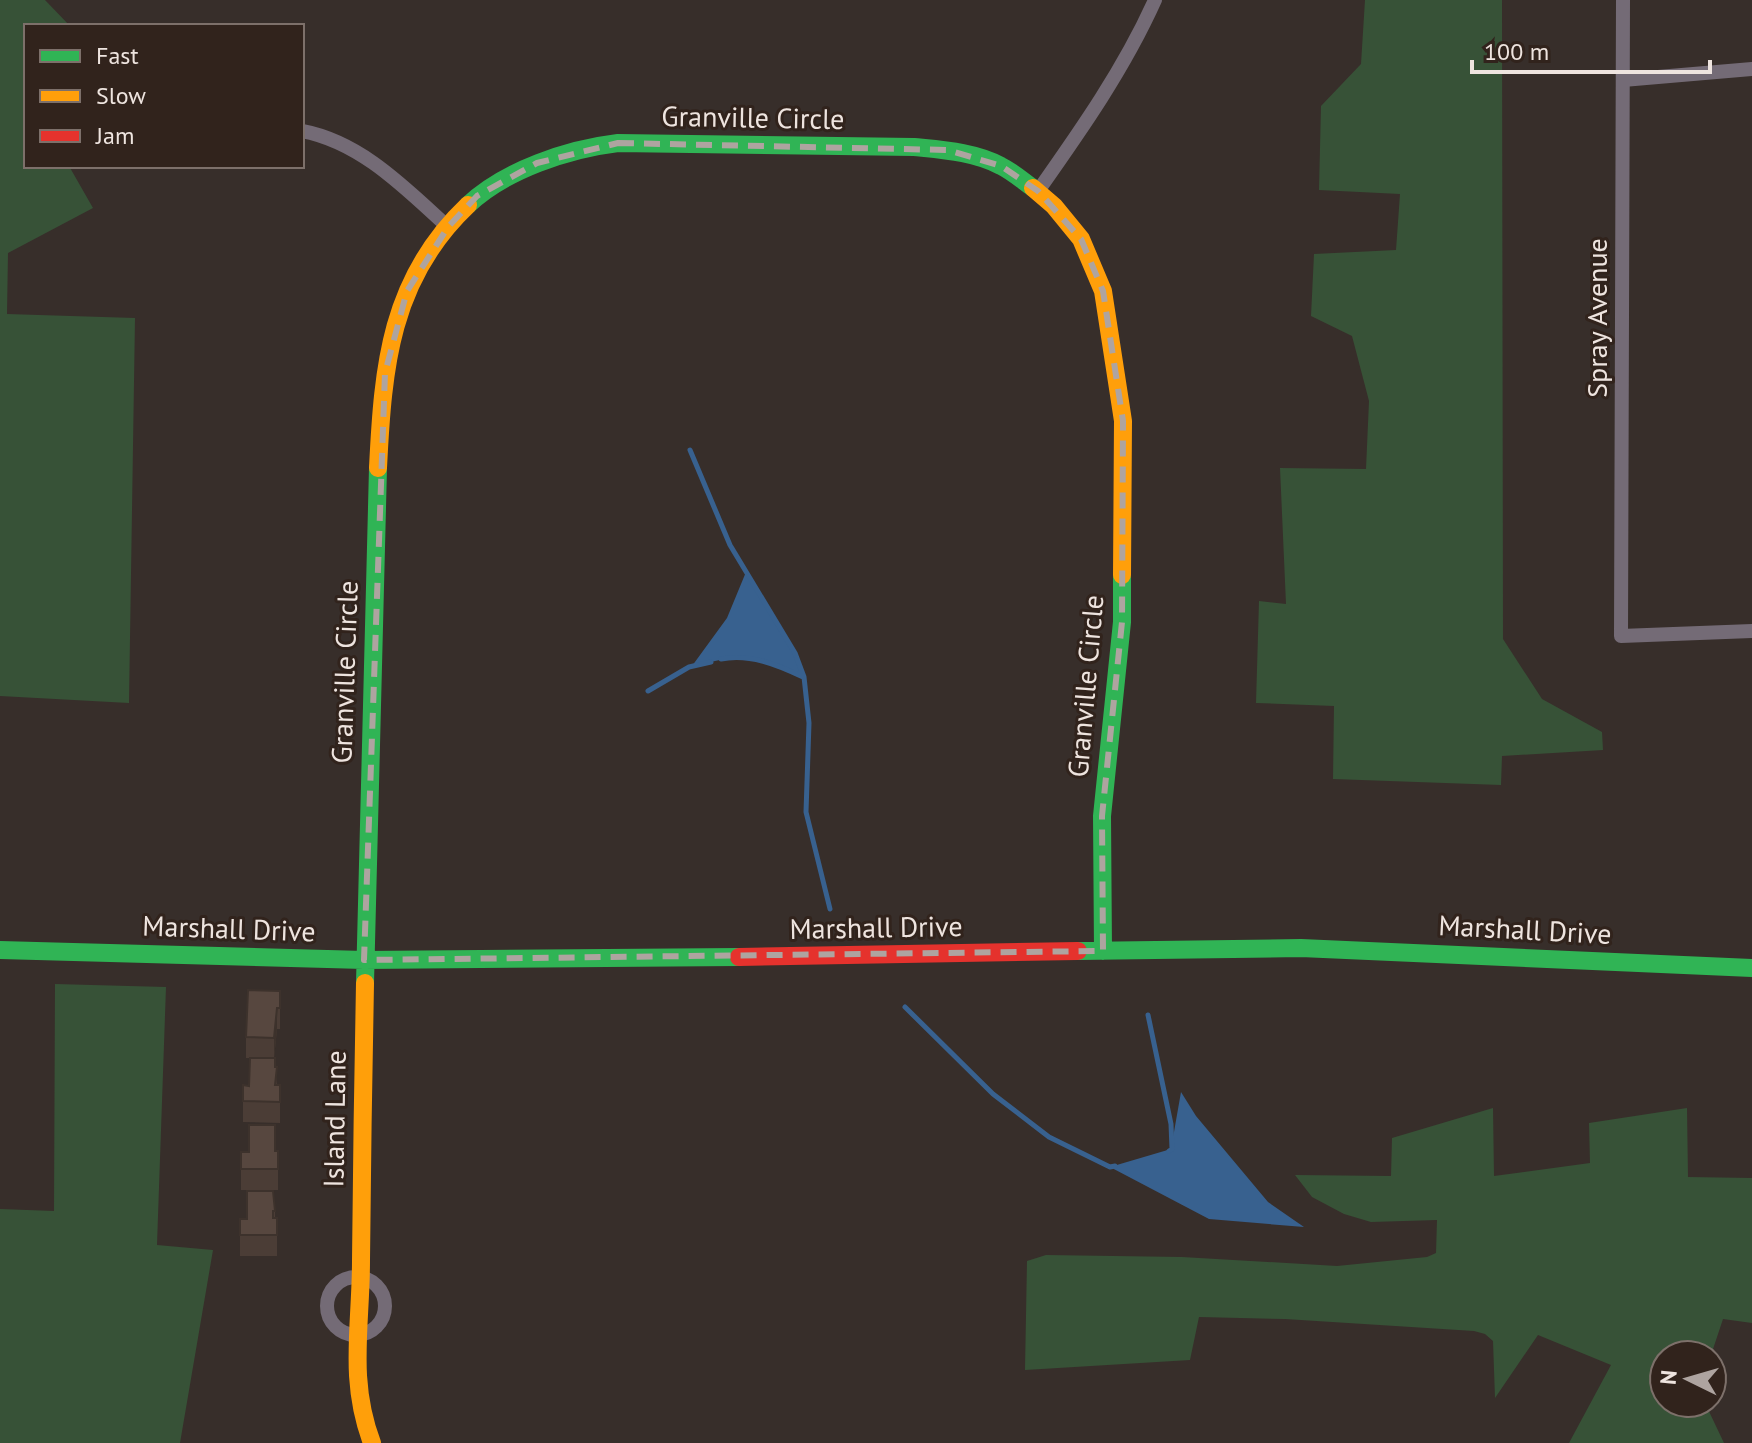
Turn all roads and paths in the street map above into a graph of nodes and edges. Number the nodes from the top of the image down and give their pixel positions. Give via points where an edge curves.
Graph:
1 (1155, 0) edge
2 (1623, 0) edge
3 (1752, 69) edge
4 (1623, 80) junction
5 (304, 132) edge
6 (1038, 191) junction
7 (448, 227) junction
8 (1752, 631) edge
9 (0, 950) edge
10 (1103, 951) junction
11 (364, 960) junction
12 (1752, 968) edge
13 (361, 1278) junction
14 (357, 1335) junction
15 (372, 1443) edge

1 - 6 street via 1094,111
2 - 4 street, Spray Avenue
3 - 4 street
4 - 8 street, Spray Avenue via 1621,636
5 - 7 street via 346,145 369,160
6 - 7 street, Granville Circle via 1001,166 948,150 618,143 563,152 537,163 477,196
6 - 10 street, Granville Circle via 1081,239 1103,291 1123,421 1122,622 1102,816
7 - 11 street, Granville Circle via 401,305 383,394
9 - 11 street, Marshall Drive
10 - 11 street, Marshall Drive
10 - 12 street, Marshall Drive via 1301,948
11 - 13 street, Island Lane
13 - 14 street, Island Lane
13 - 14 street via 377,1286 385,1304 373,1330
13 - 14 street via 341,1281 327,1304 338,1329
14 - 15 street, Island Lane via 359,1403

